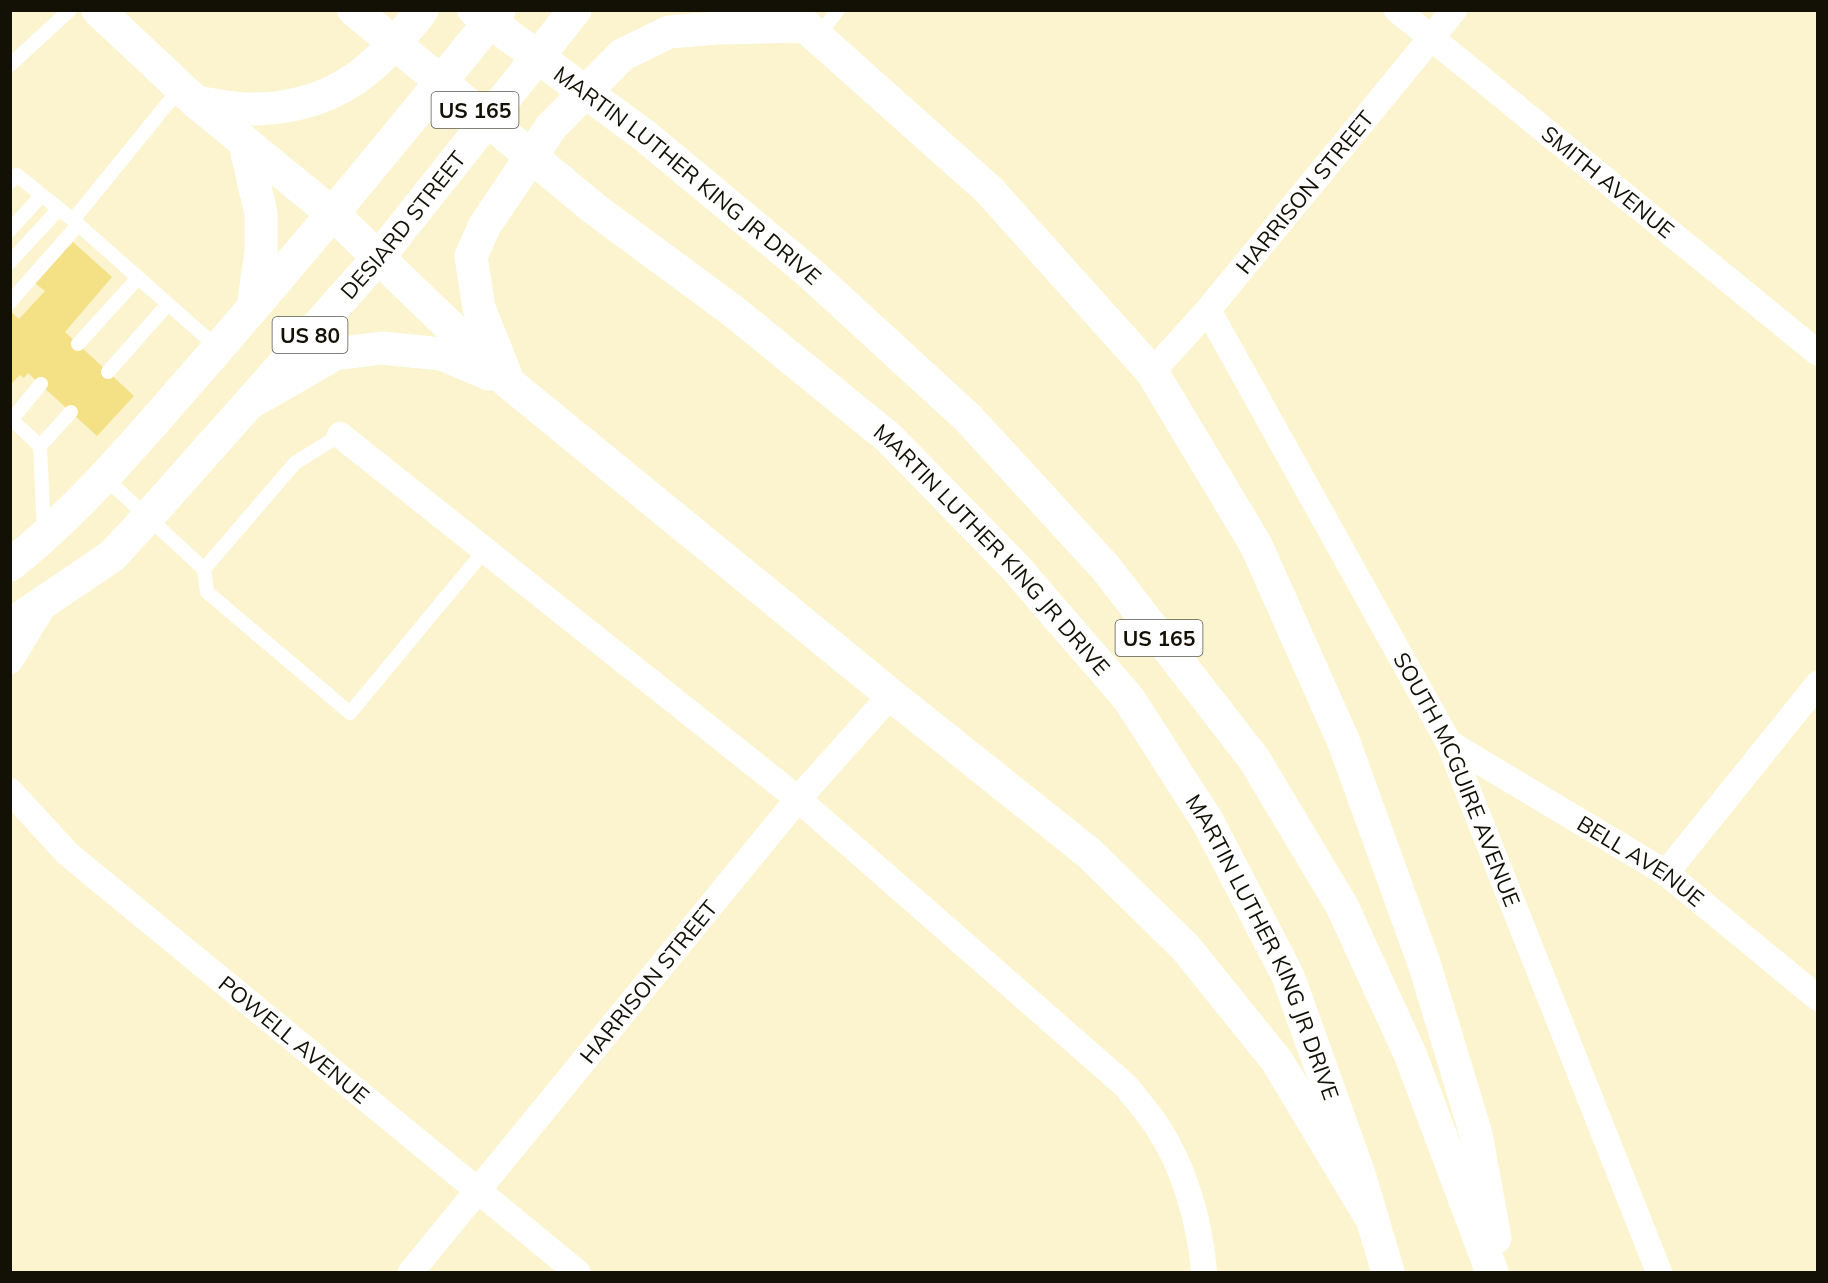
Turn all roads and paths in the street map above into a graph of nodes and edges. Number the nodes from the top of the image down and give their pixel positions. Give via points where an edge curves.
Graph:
1 (70, 10) edge
2 (98, 10) edge
3 (354, 10) edge
4 (422, 10) edge
5 (474, 10) edge
6 (499, 10) edge
7 (575, 10) edge
8 (838, 10) edge
9 (1397, 10) edge
10 (1454, 10) edge
11 (803, 25) edge
12 (1431, 38) junction
13 (10, 65) edge
14 (189, 95) junction
15 (245, 143) junction
16 (10, 182) edge
17 (41, 196) junction
18 (59, 209) junction
19 (334, 215) junction
20 (76, 223) junction
21 (10, 230) edge
22 (378, 258) junction
23 (10, 262) edge
24 (138, 278) junction
25 (10, 302) edge
26 (168, 304) junction
27 (253, 308) junction
28 (1208, 310) junction
29 (78, 344) dead end
30 (218, 348) junction
31 (1818, 353) edge
32 (108, 372) dead end
33 (1152, 372) junction
34 (41, 384) dead end
35 (509, 384) junction
36 (250, 403) junction
37 (71, 412) dead end
38 (11, 418) edge
39 (340, 435) joint
40 (40, 446) junction
41 (103, 476) junction
42 (148, 517) junction
43 (485, 550) junction
44 (24, 552) edge
45 (204, 569) junction
46 (48, 599) junction
47 (10, 625) edge
48 (10, 661) edge
49 (1818, 684) edge
50 (891, 696) junction
51 (1449, 743) junction
52 (13, 792) edge
53 (798, 799) junction
54 (1666, 873) junction
55 (1818, 998) edge
56 (478, 1191) junction
57 (1372, 1221) junction
58 (1203, 1262) edge
59 (411, 1272) edge
60 (577, 1272) edge
61 (1388, 1272) edge
62 (1492, 1272) edge
63 (1501, 1272) edge
64 (1659, 1272) edge

1 - 13 lane
2 - 14 main road
3 - 57 main road, MARTIN LUTHER KING JR DRIVE / US 165 via 596,210 733,311 889,438 1015,567 1129,699 1208,822 1288,976
4 - 14 main road via 365,73 338,92 306,103 255,109
5 - 62 main road, MARTIN LUTHER KING JR DRIVE / US 165 via 645,136 810,273 968,418 1104,567 1254,759 1342,906 1410,1054
6 - 19 main road, US 80
7 - 22 main road, DESIARD STREET / US 80
8 - 11 lane
9 - 12 street, SMITH AVENUE
10 - 12 street, HARRISON STREET
11 - 33 main road via 989,190
11 - 35 main road via 669,32 622,55 551,127 485,225 471,256 478,308
12 - 28 street, HARRISON STREET
12 - 31 street, SMITH AVENUE
14 - 15 main road
14 - 20 lane
15 - 19 main road
15 - 27 main road via 261,214 261,251
16 - 17 lane via 17,175
17 - 18 lane
17 - 21 lane
18 - 20 lane
18 - 23 lane
19 - 22 main road
19 - 27 main road, US 80
20 - 24 lane
20 - 25 lane
22 - 35 main road
22 - 36 main road, DESIARD STREET / US 80
24 - 26 lane
24 - 29 lane
26 - 30 lane
26 - 32 lane
27 - 30 main road, US 80
28 - 33 street, HARRISON STREET
28 - 51 street, SOUTH MCGUIRE AVENUE
30 - 41 main road, US 80
33 - 63 main road via 1257,545 1343,740 1424,963 1476,1134
34 - 38 lane
35 - 36 main road via 442,354 381,348 335,354
35 - 50 main road
36 - 42 main road, DESIARD STREET / US 80
37 - 40 lane
38 - 40 lane
39 - 43 street
39 - 45 lane via 295,463
40 - 44 lane
41 - 42 lane
41 - 44 main road, US 80
42 - 45 lane
42 - 46 main road, DESIARD STREET / US 80 via 112,556
43 - 45 lane via 350,713 207,592
43 - 53 street
46 - 47 main road, DESIARD STREET / US 80
46 - 48 street
49 - 54 street
50 - 53 street, HARRISON STREET
50 - 57 main road via 1089,853 1186,948 1277,1061
51 - 54 street, BELL AVENUE
51 - 64 street, SOUTH MCGUIRE AVENUE
52 - 56 street, POWELL AVENUE via 68,854
53 - 56 street, HARRISON STREET
53 - 58 street via 1126,1086 1158,1127 1186,1185
54 - 55 street, BELL AVENUE
56 - 59 street, HARRISON STREET
56 - 60 street, POWELL AVENUE
57 - 61 main road, MARTIN LUTHER KING JR DRIVE / US 165

